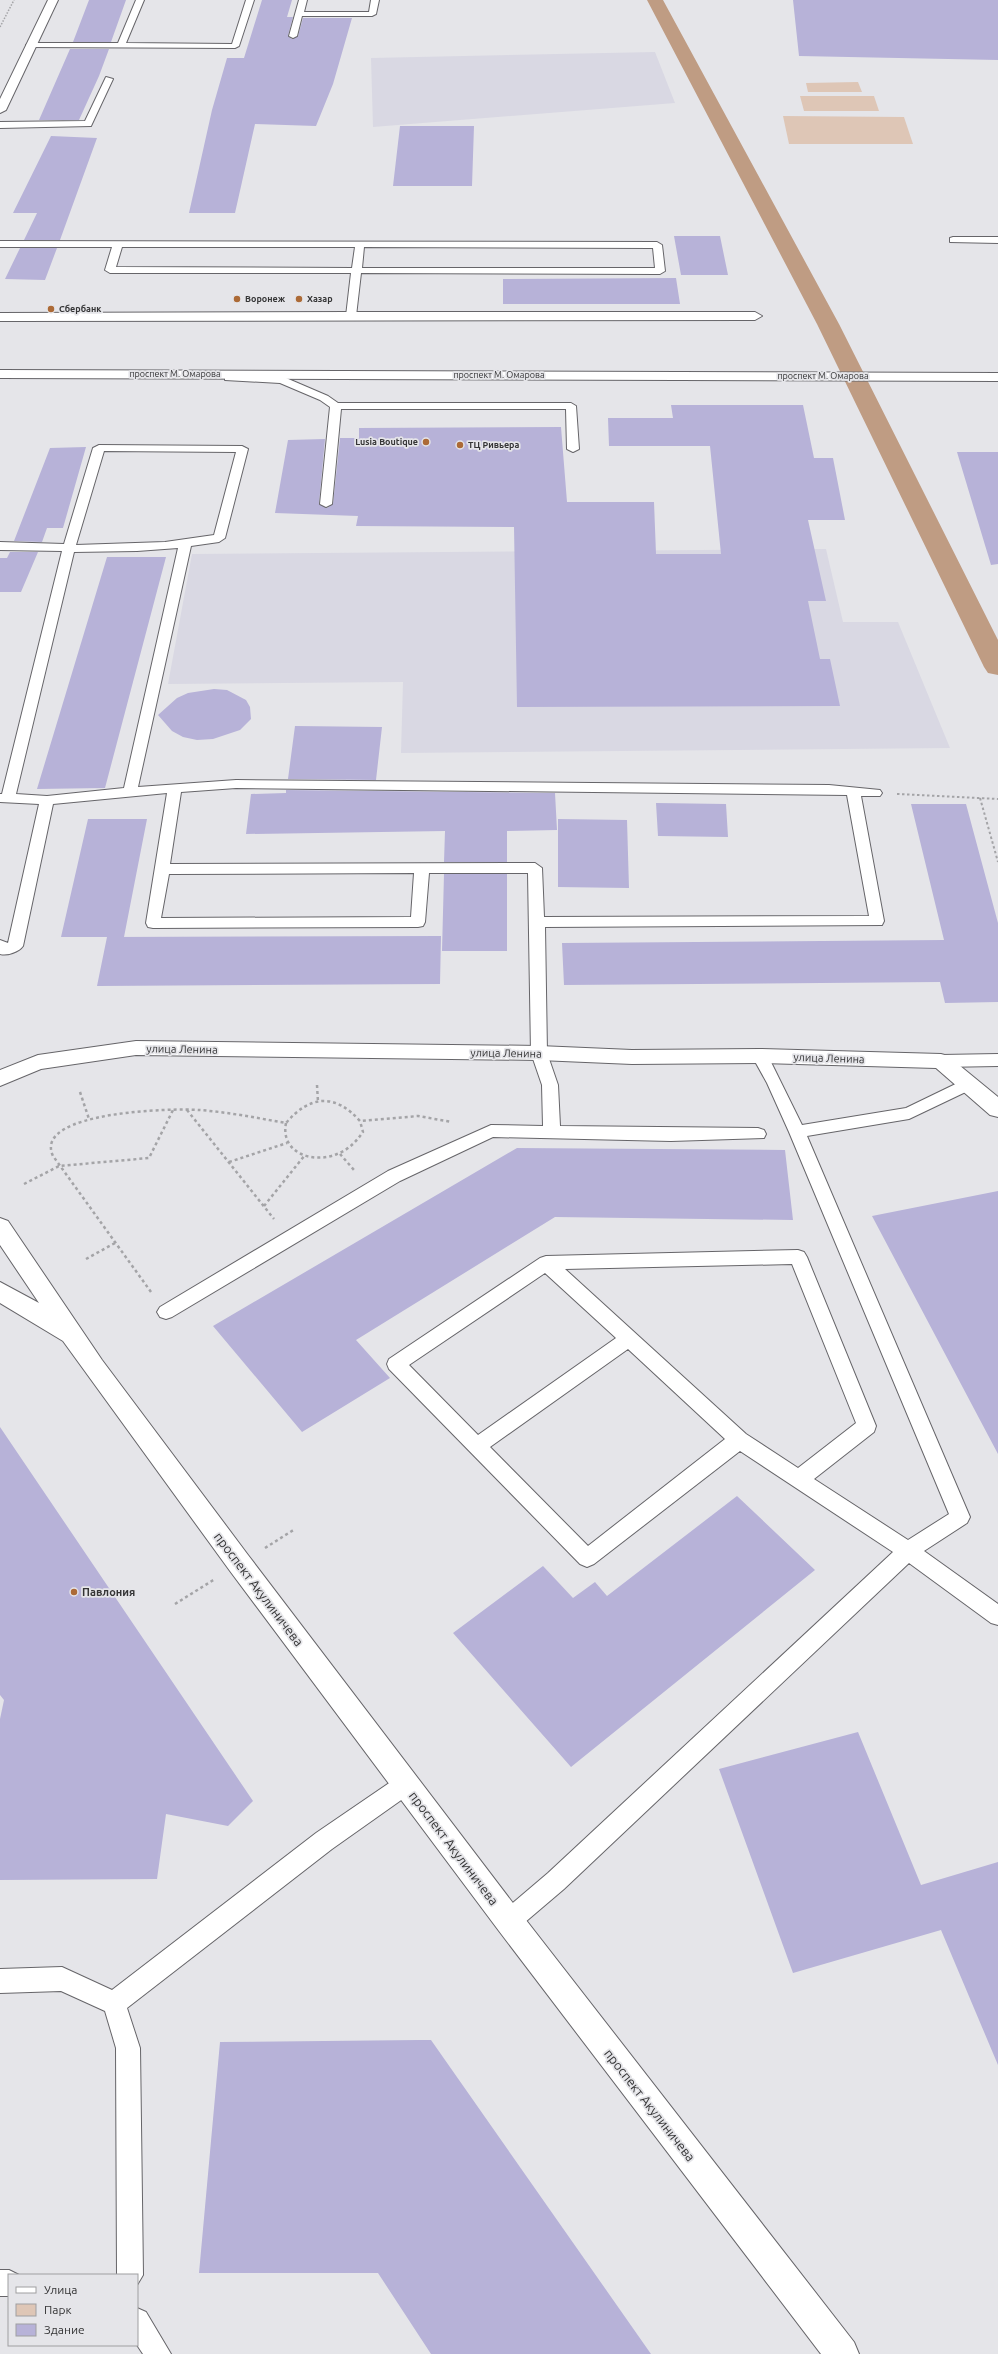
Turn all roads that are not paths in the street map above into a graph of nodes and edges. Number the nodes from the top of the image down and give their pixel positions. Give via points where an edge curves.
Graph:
1 (53, 0) edge
2 (140, 0) edge
3 (250, 0) edge
4 (303, 0) edge
5 (375, 0) edge
6 (300, 14) junction
7 (293, 36) dead end
8 (30, 45) junction
9 (121, 45) junction
10 (109, 79) dead end
11 (0, 110) edge
12 (0, 125) edge
13 (953, 240) dead end
14 (998, 240) edge
15 (0, 244) edge
16 (118, 244) junction
17 (360, 245) junction
18 (356, 270) junction
19 (351, 316) junction
20 (755, 316) dead end
21 (0, 317) edge
22 (0, 361) edge
23 (407, 362) dead end
24 (423, 362) dead end
25 (479, 362) dead end
26 (998, 364) edge
27 (812, 369) junction
28 (0, 374) edge
29 (161, 374) junction
30 (998, 378) edge
31 (336, 406) junction
32 (574, 449) dead end
33 (326, 504) dead end
34 (185, 545) junction
35 (0, 546) edge
36 (69, 548) junction
37 (175, 788) junction
38 (853, 791) junction
39 (130, 793) junction
40 (875, 793) road end
41 (4, 798) edge
42 (47, 800) junction
43 (422, 868) junction
44 (162, 869) junction
45 (537, 922) junction
46 (0, 945) edge
47 (539, 1053) junction
48 (760, 1056) junction
49 (998, 1060) edge
50 (941, 1062) junction
51 (0, 1078) edge
52 (968, 1084) junction
53 (998, 1109) edge
54 (552, 1132) junction
55 (797, 1132) junction
56 (758, 1134) dead end
57 (0, 1227) edge
58 (546, 1264) junction
59 (0, 1291) edge
60 (166, 1312) road end
61 (72, 1336) junction
62 (629, 1339) junction
63 (739, 1440) junction
64 (477, 1446) junction
65 (799, 1479) junction
66 (908, 1551) junction
67 (998, 1616) edge
68 (406, 1784) junction
69 (509, 1921) junction
70 (0, 1981) edge
71 (114, 2003) junction
72 (130, 2274) edge
73 (138, 2323) edge
74 (158, 2354) edge
75 (842, 2354) edge

1 - 8 main road
2 - 9 lane
3 - 9 lane via 235,46
4 - 6 lane
5 - 6 lane via 372,14
6 - 7 lane
8 - 9 lane
8 - 11 main road
10 - 12 lane via 88,124
13 - 14 lane
15 - 16 lane
16 - 17 lane
16 - 18 lane via 110,270
17 - 18 lane
17 - 18 lane via 657,245 660,271
18 - 19 lane
19 - 20 main road
19 - 21 main road
22 - 23 main road, проспект М. Омарова
24 - 25 main road, проспект М. Омарова
26 - 27 main road, проспект М. Омарова via 866,364
27 - 29 main road, проспект М. Омарова
27 - 30 main road, проспект М. Омарова via 871,377
28 - 29 main road, проспект М. Омарова
29 - 31 lane via 282,380 324,398
31 - 32 lane via 571,406
31 - 33 lane
34 - 36 lane
34 - 36 lane via 218,538 242,450 99,448
34 - 39 lane
35 - 36 lane
36 - 41 lane
37 - 38 lane via 236,784 356,784
37 - 39 lane
37 - 44 lane
38 - 40 lane
38 - 45 lane via 877,921
39 - 42 lane
41 - 42 lane
42 - 46 lane via 15,946 4,950
43 - 44 lane
43 - 44 lane via 418,922 153,924
43 - 45 lane via 535,868
45 - 47 lane
47 - 48 main road, улица Ленина via 632,1057
47 - 51 main road, улица Ленина via 136,1048 38,1062
47 - 54 lane via 550,1085
48 - 50 main road, улица Ленина
48 - 55 lane
49 - 50 lane
50 - 52 main road
52 - 53 main road
52 - 55 lane via 909,1113
54 - 56 lane
54 - 60 lane via 491,1131 484,1134 394,1176
55 - 66 lane via 960,1517
57 - 61 main road, проспект Акулиничева
58 - 62 lane
58 - 64 lane via 396,1364
58 - 65 lane via 798,1258 867,1426
59 - 61 main road
61 - 68 main road, проспект Акулиничева via 239,1564
62 - 63 lane
62 - 64 lane
63 - 64 lane via 587,1558
63 - 65 lane
65 - 66 lane
66 - 67 lane
66 - 69 lane via 556,1881
68 - 69 main road, проспект Акулиничева
68 - 71 lane via 324,1841
69 - 75 main road, проспект Акулиничева
70 - 71 lane via 62,1979
71 - 72 lane via 128,2048
73 - 74 lane

